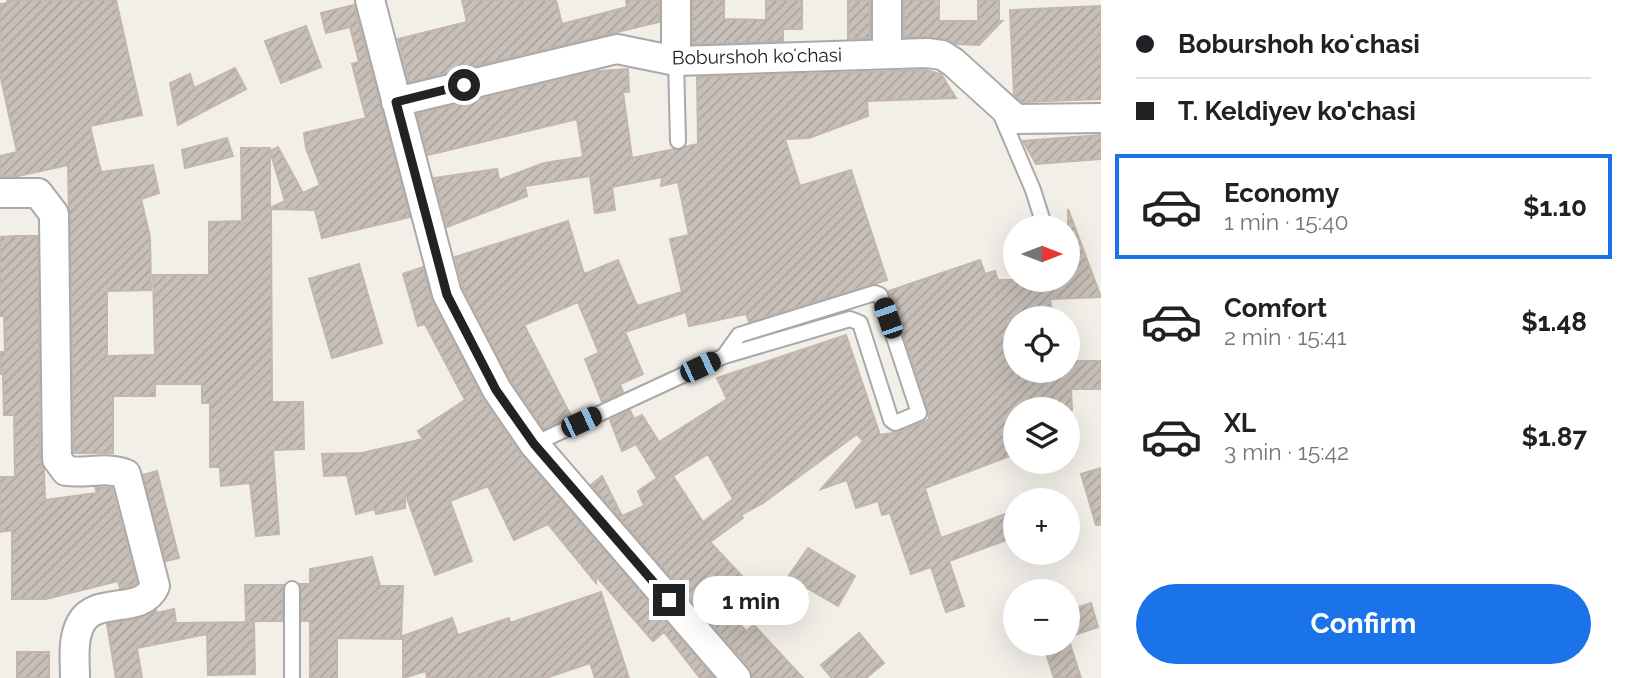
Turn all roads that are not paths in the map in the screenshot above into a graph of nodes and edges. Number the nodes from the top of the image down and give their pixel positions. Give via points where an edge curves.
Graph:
1 (370, 0) edge
2 (676, 0) edge
3 (887, 0) edge
4 (887, 54) junction
5 (676, 61) junction
6 (396, 102) junction
7 (995, 102) junction
8 (1101, 118) edge
9 (678, 141) dead end
10 (0, 193) edge
11 (1041, 215) edge
12 (724, 356) junction
13 (534, 444) junction
14 (292, 589) dead end
15 (75, 678) edge
16 (292, 678) edge
17 (736, 678) edge

1 - 6 street
2 - 5 street
3 - 4 street
4 - 5 street, Boburshoh koʻchasi
4 - 7 street, Boburshoh koʻchasi via 942,55
5 - 6 street, Boburshoh koʻchasi via 617,49
5 - 9 lane
6 - 13 street via 447,295 496,390
7 - 8 street, Boburshoh koʻchasi via 1017,118
7 - 11 lane via 1017,147
10 - 15 street via 38,193 54,214 57,459 66,471 113,469 126,474 155,586 151,595 140,601 92,610 80,624
12 - 12 lane via 739,335 878,293 919,413 895,423 891,420 856,320
12 - 13 lane
13 - 17 street
14 - 16 lane

